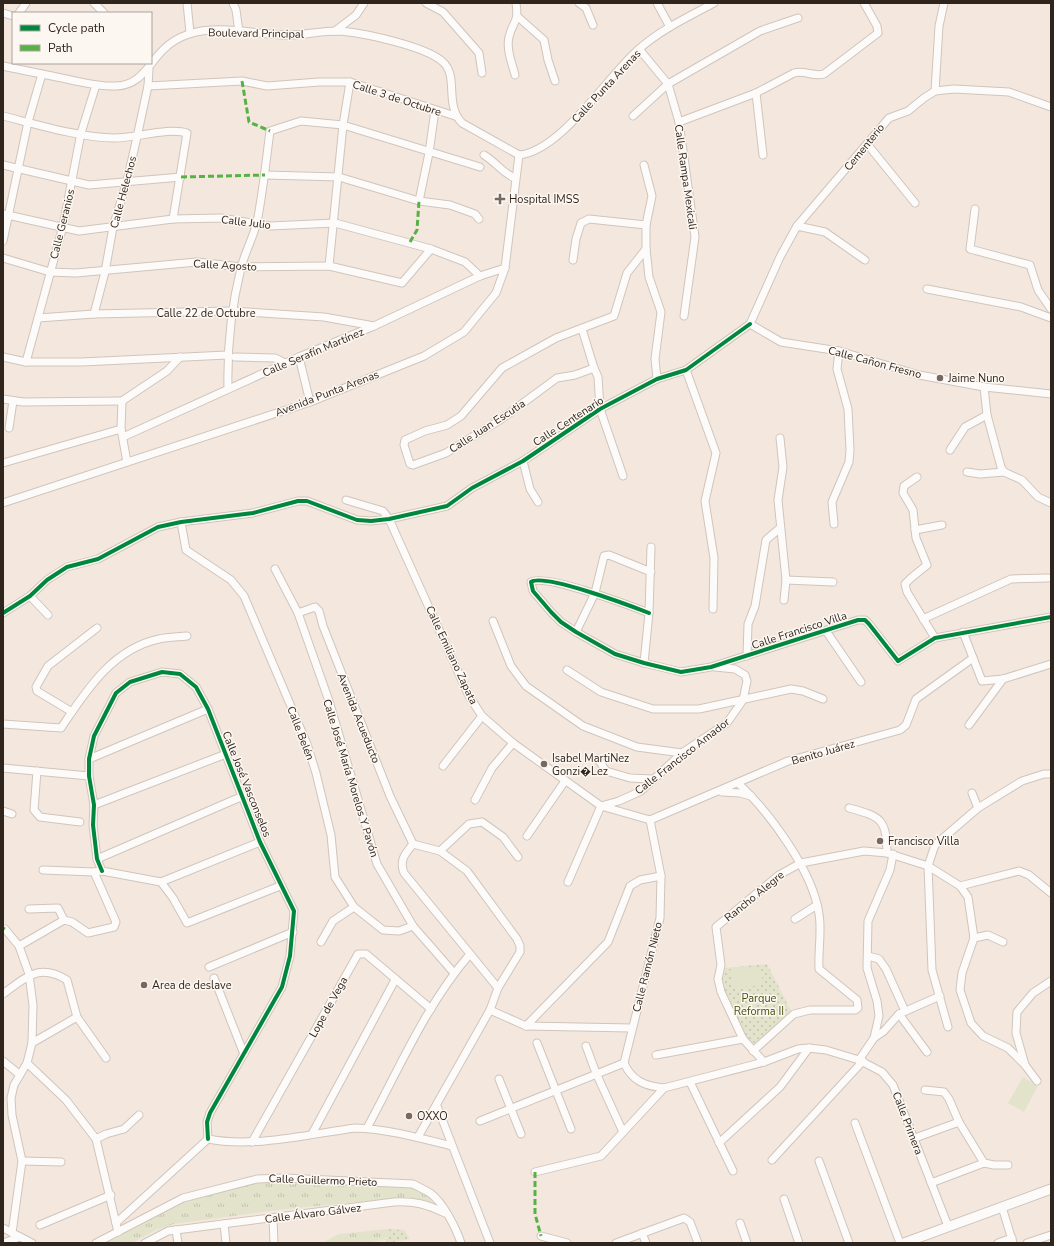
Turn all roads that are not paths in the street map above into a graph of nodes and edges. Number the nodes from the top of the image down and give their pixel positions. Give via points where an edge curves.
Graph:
1 (26, 3) edge
2 (94, 3) edge
3 (188, 3) edge
4 (233, 3) edge
5 (364, 3) edge
6 (426, 3) edge
7 (516, 3) edge
8 (579, 3) edge
9 (657, 3) edge
10 (714, 3) edge
11 (864, 3) edge
12 (944, 3) edge
13 (20, 12) edge
14 (103, 12) edge
15 (518, 17) junction
16 (798, 18) dead end
17 (593, 24) dead end
18 (670, 27) junction
19 (335, 31) junction
20 (239, 32) junction
21 (190, 34) junction
22 (639, 49) junction
23 (3, 66) edge
24 (149, 69) junction
25 (482, 73) dead end
26 (42, 74) junction
27 (515, 75) dead end
28 (555, 81) dead end
29 (350, 82) junction
30 (96, 84) junction
31 (668, 84) junction
32 (148, 86) junction
33 (935, 91) junction
34 (756, 93) junction
35 (1051, 107) edge
36 (434, 110) junction
37 (3, 116) edge
38 (455, 116) junction
39 (633, 116) dead end
40 (28, 122) junction
41 (679, 122) junction
42 (343, 125) junction
43 (81, 133) junction
44 (137, 137) junction
45 (868, 145) junction
46 (429, 153) junction
47 (484, 155) dead end
48 (519, 155) junction
49 (763, 155) dead end
50 (3, 165) edge
51 (644, 165) dead end
52 (480, 167) dead end
53 (18, 168) junction
54 (265, 175) junction
55 (180, 177) junction
56 (339, 177) junction
57 (515, 178) junction
58 (73, 180) junction
59 (127, 181) junction
60 (419, 201) junction
61 (915, 203) dead end
62 (975, 209) dead end
63 (6, 214) edge
64 (174, 219) junction
65 (479, 219) dead end
66 (256, 223) junction
67 (335, 224) junction
68 (646, 225) junction
69 (63, 226) junction
70 (797, 226) junction
71 (113, 227) junction
72 (3, 241) edge
73 (430, 248) junction
74 (646, 249) junction
75 (3, 258) edge
76 (573, 260) dead end
77 (865, 260) dead end
78 (329, 266) junction
79 (242, 267) junction
80 (505, 268) junction
81 (50, 272) junction
82 (105, 272) junction
83 (480, 276) junction
84 (927, 289) dead end
85 (1051, 309) edge
86 (231, 311) junction
87 (94, 314) junction
88 (684, 316) dead end
89 (38, 318) junction
90 (1051, 318) edge
91 (750, 324) junction
92 (374, 326) junction
93 (582, 329) junction
94 (839, 351) junction
95 (227, 355) junction
96 (3, 357) edge
97 (180, 357) junction
98 (235, 357) dead end
99 (299, 357) junction
100 (26, 362) junction
101 (285, 363) junction
102 (594, 368) junction
103 (686, 370) junction
104 (657, 379) junction
105 (984, 387) junction
106 (228, 389) junction
107 (1051, 394) edge
108 (3, 399) edge
109 (13, 401) junction
110 (122, 401) junction
111 (310, 402) junction
112 (600, 408) junction
113 (987, 414) junction
114 (9, 428) dead end
115 (121, 429) junction
116 (123, 437) junction
117 (780, 438) dead end
118 (950, 450) dead end
119 (523, 461) junction
120 (127, 462) junction
121 (3, 463) edge
122 (966, 472) dead end
123 (1004, 472) junction
124 (623, 476) dead end
125 (918, 477) dead end
126 (346, 500) dead end
127 (538, 502) dead end
128 (3, 503) edge
129 (1051, 503) edge
130 (390, 519) junction
131 (181, 522) junction
132 (834, 524) dead end
133 (942, 525) dead end
134 (780, 528) junction
135 (916, 530) junction
136 (651, 547) dead end
137 (275, 569) dead end
138 (651, 572) junction
139 (1048, 578) dead end
140 (786, 580) junction
141 (833, 582) dead end
142 (595, 593) junction
143 (30, 596) junction
144 (784, 600) dead end
145 (713, 610) dead end
146 (3, 613) edge
147 (298, 613) junction
148 (649, 613) junction
149 (48, 615) dead end
150 (1051, 617) edge
151 (923, 619) junction
152 (493, 621) dead end
153 (97, 628) dead end
154 (826, 631) junction
155 (576, 632) junction
156 (963, 632) junction
157 (187, 636) dead end
158 (935, 638) junction
159 (747, 656) junction
160 (972, 658) junction
161 (644, 664) junction
162 (1051, 664) edge
163 (711, 667) junction
164 (566, 670) dead end
165 (1002, 679) junction
166 (861, 682) dead end
167 (823, 699) dead end
168 (743, 700) junction
169 (208, 709) junction
170 (72, 712) junction
171 (482, 716) junction
172 (3, 724) edge
173 (969, 725) dead end
174 (514, 743) junction
175 (682, 753) junction
176 (226, 754) junction
177 (89, 759) junction
178 (598, 759) dead end
179 (443, 766) dead end
180 (3, 768) edge
181 (36, 771) junction
182 (1051, 774) edge
183 (89, 776) junction
184 (652, 779) junction
185 (565, 781) junction
186 (738, 783) junction
187 (718, 792) junction
188 (972, 793) dead end
189 (243, 796) junction
190 (753, 797) junction
191 (475, 800) dead end
192 (94, 806) junction
193 (601, 806) junction
194 (849, 808) dead end
195 (978, 808) junction
196 (3, 811) edge
197 (12, 814) dead end
198 (650, 820) junction
199 (80, 822) dead end
200 (527, 836) dead end
201 (260, 842) junction
202 (413, 844) junction
203 (440, 851) junction
204 (890, 854) junction
205 (518, 856) dead end
206 (97, 859) junction
207 (801, 863) junction
208 (928, 866) junction
209 (43, 870) dead end
210 (98, 871) junction
211 (661, 876) junction
212 (161, 882) junction
213 (568, 882) dead end
214 (280, 886) junction
215 (960, 886) junction
216 (1051, 893) edge
217 (817, 905) junction
218 (354, 907) junction
219 (29, 908) dead end
220 (795, 919) dead end
221 (64, 920) junction
222 (413, 926) junction
223 (5, 929) dead end
224 (293, 932) junction
225 (974, 938) junction
226 (321, 942) dead end
227 (1003, 942) dead end
228 (19, 946) junction
229 (470, 954) junction
230 (868, 956) junction
231 (209, 967) dead end
232 (454, 973) junction
233 (29, 974) junction
234 (214, 978) dead end
235 (395, 980) junction
236 (1051, 981) edge
237 (498, 988) junction
238 (3, 994) edge
239 (940, 996) junction
240 (431, 1009) junction
241 (490, 1010) junction
242 (902, 1013) junction
243 (77, 1017) junction
244 (526, 1026) junction
245 (948, 1027) dead end
246 (631, 1028) junction
247 (743, 1038) junction
248 (874, 1038) junction
249 (32, 1043) junction
250 (537, 1043) dead end
251 (586, 1046) dead end
252 (809, 1048) junction
253 (753, 1051) junction
254 (927, 1052) dead end
255 (244, 1054) junction
256 (656, 1055) dead end
257 (106, 1058) dead end
258 (3, 1061) edge
259 (861, 1061) junction
260 (764, 1062) junction
261 (27, 1063) junction
262 (624, 1063) junction
263 (1025, 1065) junction
264 (596, 1073) junction
265 (19, 1074) junction
266 (499, 1079) dead end
267 (1037, 1081) dead end
268 (690, 1082) junction
269 (664, 1088) junction
270 (555, 1090) junction
271 (925, 1090) dead end
272 (437, 1106) junction
273 (509, 1109) junction
274 (139, 1115) dead end
275 (480, 1121) dead end
276 (959, 1122) junction
277 (855, 1123) dead end
278 (367, 1128) junction
279 (571, 1129) dead end
280 (623, 1132) junction
281 (312, 1134) junction
282 (521, 1134) dead end
283 (418, 1137) junction
284 (915, 1138) junction
285 (96, 1139) junction
286 (208, 1139) junction
287 (252, 1142) junction
288 (719, 1143) junction
289 (452, 1146) junction
290 (772, 1160) dead end
291 (22, 1161) junction
292 (819, 1161) dead end
293 (61, 1162) dead end
294 (984, 1163) junction
295 (1008, 1166) dead end
296 (733, 1171) dead end
297 (536, 1172) dead end
298 (931, 1183) junction
299 (1051, 1189) edge
300 (111, 1195) junction
301 (784, 1199) dead end
302 (1002, 1207) junction
303 (447, 1214) junction
304 (273, 1219) junction
305 (116, 1223) junction
306 (740, 1223) dead end
307 (224, 1224) junction
308 (40, 1225) dead end
309 (948, 1226) junction
310 (3, 1228) edge
311 (176, 1230) junction
312 (118, 1232) junction
313 (12, 1233) junction
314 (642, 1233) junction
315 (1051, 1234) edge
316 (20, 1237) junction
317 (542, 1239) edge
318 (915, 1241) edge
319 (1013, 1241) edge
320 (4, 1243) edge
321 (32, 1243) edge
322 (96, 1243) edge
323 (145, 1243) edge
324 (178, 1243) edge
325 (226, 1243) edge
326 (274, 1243) edge
327 (461, 1243) edge
328 (490, 1243) edge
329 (567, 1243) edge
330 (616, 1243) edge
331 (646, 1243) edge
332 (698, 1243) edge
333 (747, 1243) edge
334 (799, 1243) edge
335 (849, 1243) edge
336 (900, 1243) edge
337 (904, 1243) edge
338 (998, 1243) edge
339 (1027, 1243) edge

1 - 13 street
2 - 14 street
3 - 21 street
4 - 20 street
5 - 19 street via 356,15
6 - 25 street via 444,12 479,53
7 - 15 street
8 - 17 street via 586,8
9 - 18 street
10 - 18 street, Calle Punta Arenas
11 - 34 street via 877,26 878,33 824,74 818,76 800,71
12 - 33 street via 939,26
15 - 27 street via 509,36
15 - 28 street via 544,40
16 - 31 street via 760,31
18 - 22 street, Calle Punta Arenas
19 - 20 street, Boulevard Principal via 289,35
19 - 38 street, Boulevard Principal via 365,34 428,53 444,63 451,80
20 - 21 street, Boulevard Principal via 212,30
21 - 24 street, Boulevard Principal via 163,49
22 - 31 street, Calle Rampa Mexicali
22 - 48 street, Calle Punta Arenas via 573,121 550,141 527,154
23 - 26 street, Boulevard Principal
24 - 30 street, Boulevard Principal via 135,81 117,86
24 - 32 street, Calle Helechos
26 - 30 street, Boulevard Principal
26 - 40 street
29 - 32 street, Calle 3 de Octubre via 267,86 242,82
29 - 36 street, Calle 3 de Octubre
29 - 42 street
30 - 43 street, Calle Geranios
31 - 39 street
31 - 41 street, Calle Rampa Mexicali
32 - 44 street, Calle Helechos
33 - 35 street, Cementerio via 954,89 1009,92
33 - 45 street, Cementerio via 908,111 889,118 880,126
34 - 41 street
34 - 49 street
36 - 38 street, Calle 3 de Octubre
36 - 46 street
37 - 40 street
38 - 48 street via 462,123
40 - 43 street
40 - 53 street
41 - 88 street, Calle Rampa Mexicali via 695,237
42 - 46 street
42 - 54 street via 301,122 270,131
42 - 56 street
43 - 44 street via 98,137
43 - 58 street, Calle Geranios
44 - 55 street via 178,130 187,133
44 - 59 street, Calle Helechos
45 - 61 street
45 - 70 street, Cementerio
46 - 52 street
46 - 60 street
47 - 57 street via 506,174
48 - 57 street, Avenida Punta Arenas
50 - 53 street
51 - 68 street via 652,196
53 - 58 street
53 - 63 street
54 - 56 street
54 - 66 street
55 - 59 street
55 - 64 street
56 - 60 street
56 - 67 street
57 - 80 street, Avenida Punta Arenas
58 - 59 street via 95,185
58 - 69 street, Calle Geranios
59 - 71 street, Calle Helechos
60 - 65 street via 450,205 475,214
62 - 85 street via 970,249 1030,265 1038,290
63 - 69 street, Calle Julio
63 - 72 street
64 - 66 street, Calle Julio via 221,218
64 - 71 street, Calle Julio
66 - 67 street, Calle Julio via 278,226
66 - 79 street
67 - 73 street, Calle Julio
67 - 78 street
68 - 74 street
68 - 76 street via 590,220 581,223
69 - 71 street, Calle Julio via 79,231
69 - 81 street, Calle Geranios
70 - 77 street via 825,232
70 - 91 street, Cementerio
71 - 82 street, Calle Helechos
73 - 78 street, Calle Agosto via 402,283
73 - 83 street, Calle Julio via 465,262
74 - 93 street, Calle Juan Escutia via 627,273 614,316
74 - 104 street via 649,277 661,312 656,359
75 - 81 street, Calle Agosto
78 - 79 street, Calle Agosto
79 - 82 street, Calle Agosto via 197,262
79 - 86 street
80 - 83 street, Calle Serafín Martínez
80 - 111 street, Avenida Punta Arenas via 496,293 464,332 424,356
81 - 82 street, Calle Agosto
81 - 89 street, Calle Geranios
82 - 87 street, Calle Helechos
83 - 92 street, Calle Serafín Martínez
84 - 90 street via 1021,307
86 - 87 street, Calle 22 de Octubre
86 - 92 street, Calle 22 de Octubre via 324,317
86 - 95 street
87 - 89 street, Calle 22 de Octubre
89 - 100 street, Calle Geranios
91 - 94 street, Calle Cañon Fresno via 781,342
91 - 103 street, Calle Centenario
92 - 99 street, Calle Serafín Martínez
93 - 102 street
93 - 102 street, Calle Juan Escutia via 556,338 502,368 454,422 405,440 410,464 446,453 500,420 557,378
94 - 105 street, Calle Cañon Fresno via 919,375
94 - 132 street via 836,369 848,409 850,450 849,462 832,502
95 - 97 street
95 - 106 street
96 - 100 street
97 - 100 street
97 - 110 street via 167,371
98 - 101 street via 275,358
99 - 101 street, Calle Serafín Martínez
99 - 111 street
101 - 106 street, Calle Serafín Martínez
102 - 112 street via 598,377
103 - 104 street, Calle Centenario
103 - 145 street via 716,453 705,501 714,558
104 - 112 street, Calle Centenario
105 - 107 street, Calle Cañon Fresno
105 - 113 street
106 - 116 street, Calle Serafín Martínez
108 - 109 street
109 - 110 street
109 - 114 street
110 - 115 street
111 - 120 street, Avenida Punta Arenas
112 - 119 street, Calle Centenario
112 - 124 street
113 - 118 street via 965,427
113 - 123 street
115 - 116 street
115 - 121 street
116 - 120 street
117 - 134 street via 783,467 778,500
119 - 127 street via 530,489
119 - 130 street, Calle Centenario via 472,488 448,506
120 - 128 street, Avenida Punta Arenas
122 - 123 street
123 - 129 street via 1022,480 1038,497
125 - 135 street via 904,486 903,493 913,510
126 - 130 street via 383,511
130 - 131 street, Calle Centenario via 358,520 307,501 298,501 253,513
130 - 171 street, Calle Emiliano Zapata via 469,696
131 - 143 street, Calle Centenario via 158,527 98,558 67,567 47,580
131 - 218 street, Calle Belén via 186,550 231,580 244,596 316,772 331,835 335,877
133 - 135 street
134 - 140 street
134 - 159 street via 766,540 755,606 748,624
135 - 151 street via 916,538 927,565 906,584 907,592
136 - 138 street
137 - 147 street, Calle José María Morelos Y Pavón
138 - 142 street via 606,554
138 - 148 street
139 - 151 street via 1010,579
140 - 141 street
140 - 144 street
142 - 148 street
142 - 155 street
142 - 155 street via 540,579 531,582 533,591 551,612
143 - 146 street, Calle Centenario
143 - 149 street
147 - 202 street, Avenida Acueducto via 315,607 319,611 322,626 390,796
147 - 222 street, Calle José María Morelos Y Pavón via 329,701 377,864
148 - 161 street
150 - 156 street
151 - 158 street
152 - 175 street via 510,666 526,686 584,726 637,747
153 - 170 street via 48,666 36,686 37,691
154 - 158 street, Calle Francisco Villa via 865,620 898,662
154 - 159 street, Calle Francisco Villa
154 - 166 street
155 - 161 street via 615,654
156 - 158 street
156 - 160 street
157 - 170 street via 158,639 126,652 102,671
159 - 163 street, Calle Francisco Villa
160 - 165 street via 982,681
160 - 186 street, Benito Juárez via 916,698 906,725 900,730 788,761
161 - 163 street via 681,672
162 - 165 street
163 - 168 street, Calle Francisco Amador via 735,669 745,675 747,681
164 - 168 street via 601,692 653,709 699,709
165 - 173 street
167 - 168 street via 791,689
168 - 175 street, Calle Francisco Amador via 727,723
169 - 176 street, Calle José Vasconselos
169 - 177 street
169 - 177 street, Calle José Vasconselos via 196,687 180,674 162,672 130,682 116,693 94,736
170 - 172 street via 61,728
171 - 174 street, Calle Emiliano Zapata
171 - 179 street
174 - 185 street, Calle Emiliano Zapata
174 - 191 street via 492,768
175 - 184 street, Calle Francisco Amador
176 - 189 street, Calle José Vasconselos
176 - 192 street
177 - 183 street, Calle José Vasconselos
178 - 184 street via 606,771 630,778
180 - 181 street
181 - 183 street
181 - 199 street via 36,814 40,817
182 - 195 street via 1022,781
183 - 192 street, Calle José Vasconselos
184 - 193 street, Calle Francisco Amador via 641,791
185 - 193 street, Calle Emiliano Zapata
185 - 200 street
186 - 187 street, Benito Juárez
186 - 190 street
187 - 190 street via 740,793
187 - 198 street, Benito Juárez
188 - 195 street
189 - 201 street, Calle José Vasconselos
189 - 206 street
190 - 207 street
192 - 206 street, Calle José Vasconselos via 93,825
193 - 198 street, Calle Emiliano Zapata
193 - 213 street
194 - 204 street via 880,820 886,829
195 - 208 street via 935,845
196 - 197 street
198 - 211 street, Calle Ramón Nieto
201 - 212 street
201 - 214 street, Calle José Vasconselos
202 - 203 street
202 - 229 street via 402,859 404,874
203 - 205 street via 470,824 482,822 503,837
203 - 237 street via 467,871 520,946 520,952
204 - 207 street, Rancho Alegre via 864,851
204 - 208 street, Rancho Alegre
204 - 230 street via 890,870 868,921
206 - 210 street, Calle José Vasconselos
207 - 217 street
207 - 247 street, Rancho Alegre via 780,874 716,927 721,965 719,984
208 - 215 street, Rancho Alegre
208 - 239 street via 932,970
209 - 210 street
210 - 212 street
210 - 221 street, Calle José Vasconselos via 116,925 88,933 72,922
211 - 244 street via 640,880 630,886 608,942
211 - 246 street, Calle Ramón Nieto via 660,918
212 - 214 street via 187,923
214 - 224 street, Calle José Vasconselos via 294,911
215 - 216 street via 1019,871 1029,875
215 - 225 street via 968,897
217 - 220 street
217 - 253 street via 819,969 857,1000 858,1008 810,1010 794,1014
218 - 222 street, Calle Belén via 383,930 399,931
218 - 226 street via 333,921
219 - 221 street via 58,908
221 - 228 street
222 - 232 street, Calle José María Morelos Y Pavón
223 - 228 street
224 - 231 street
224 - 255 street, Calle José Vasconselos via 282,987
225 - 227 street via 988,935
225 - 263 street via 962,973 960,990 971,1024 983,1036 1008,1048
228 - 233 street
229 - 232 street
229 - 237 street
230 - 242 street via 879,959 886,969
230 - 248 street via 867,968 879,1016
232 - 240 street
233 - 238 street
233 - 243 street via 57,974 67,980
233 - 249 street via 33,1005
234 - 255 street
235 - 240 street, Lope de Vega
235 - 281 street
235 - 287 street, Lope de Vega via 366,954 358,954
236 - 263 street via 1032,993 1017,1012 1016,1033
237 - 241 street
239 - 242 street
239 - 245 street
240 - 278 street
241 - 244 street
241 - 272 street
242 - 248 street
242 - 254 street
243 - 249 street
243 - 257 street
244 - 246 street
246 - 262 street, Calle Ramón Nieto
247 - 253 street, Rancho Alegre
247 - 256 street
248 - 259 street
249 - 261 street
250 - 270 street
251 - 264 street
252 - 259 street, Calle Primera via 826,1050
252 - 260 street, Calle Primera via 785,1053
252 - 288 street via 780,1087
253 - 260 street, Rancho Alegre
255 - 286 street, Calle José Vasconselos via 210,1113 207,1122
258 - 265 street
259 - 284 street, Calle Primera via 882,1072 893,1085
259 - 290 street
260 - 268 street, Calle Primera
261 - 265 street
261 - 285 street via 66,1100
262 - 264 street
262 - 269 street via 636,1080
263 - 267 street
264 - 270 street
264 - 280 street
265 - 291 street via 14,1085 12,1115
266 - 273 street
268 - 269 street, Calle Primera
268 - 288 street
269 - 280 street
270 - 273 street
270 - 279 street
271 - 276 street via 944,1092
272 - 283 street
272 - 289 street
273 - 275 street
273 - 282 street
274 - 285 street via 124,1129
276 - 284 street
276 - 294 street
277 - 336 street
278 - 281 street
278 - 283 street
280 - 297 street via 601,1156
281 - 287 street
283 - 289 street
284 - 298 street, Calle Primera
285 - 300 street
286 - 287 street
286 - 305 street
288 - 296 street
289 - 328 street
291 - 293 street
291 - 313 street
292 - 335 street
294 - 295 street
294 - 298 street
298 - 309 street, Calle Primera
299 - 302 main road
300 - 305 street
300 - 308 street
301 - 334 street
302 - 309 main road
302 - 319 street
303 - 304 street, Calle Álvaro Gálvez via 427,1204 410,1202
303 - 312 street, Calle Guillermo Prieto via 431,1194 413,1184 257,1178 183,1198
303 - 327 street, Calle Guillermo Prieto via 458,1232
304 - 307 street, Calle Álvaro Gálvez
304 - 326 street
305 - 312 street
306 - 333 street
307 - 311 street, Calle Álvaro Gálvez
307 - 325 street
309 - 318 main road
310 - 313 street
311 - 323 street, Calle Álvaro Gálvez via 168,1231
311 - 324 street
312 - 322 street, Calle Guillermo Prieto
313 - 316 street
314 - 330 street
314 - 331 street
314 - 332 street via 684,1218 690,1222
315 - 339 street
316 - 320 street
316 - 321 street
317 - 329 street
318 - 337 main road
319 - 338 street

